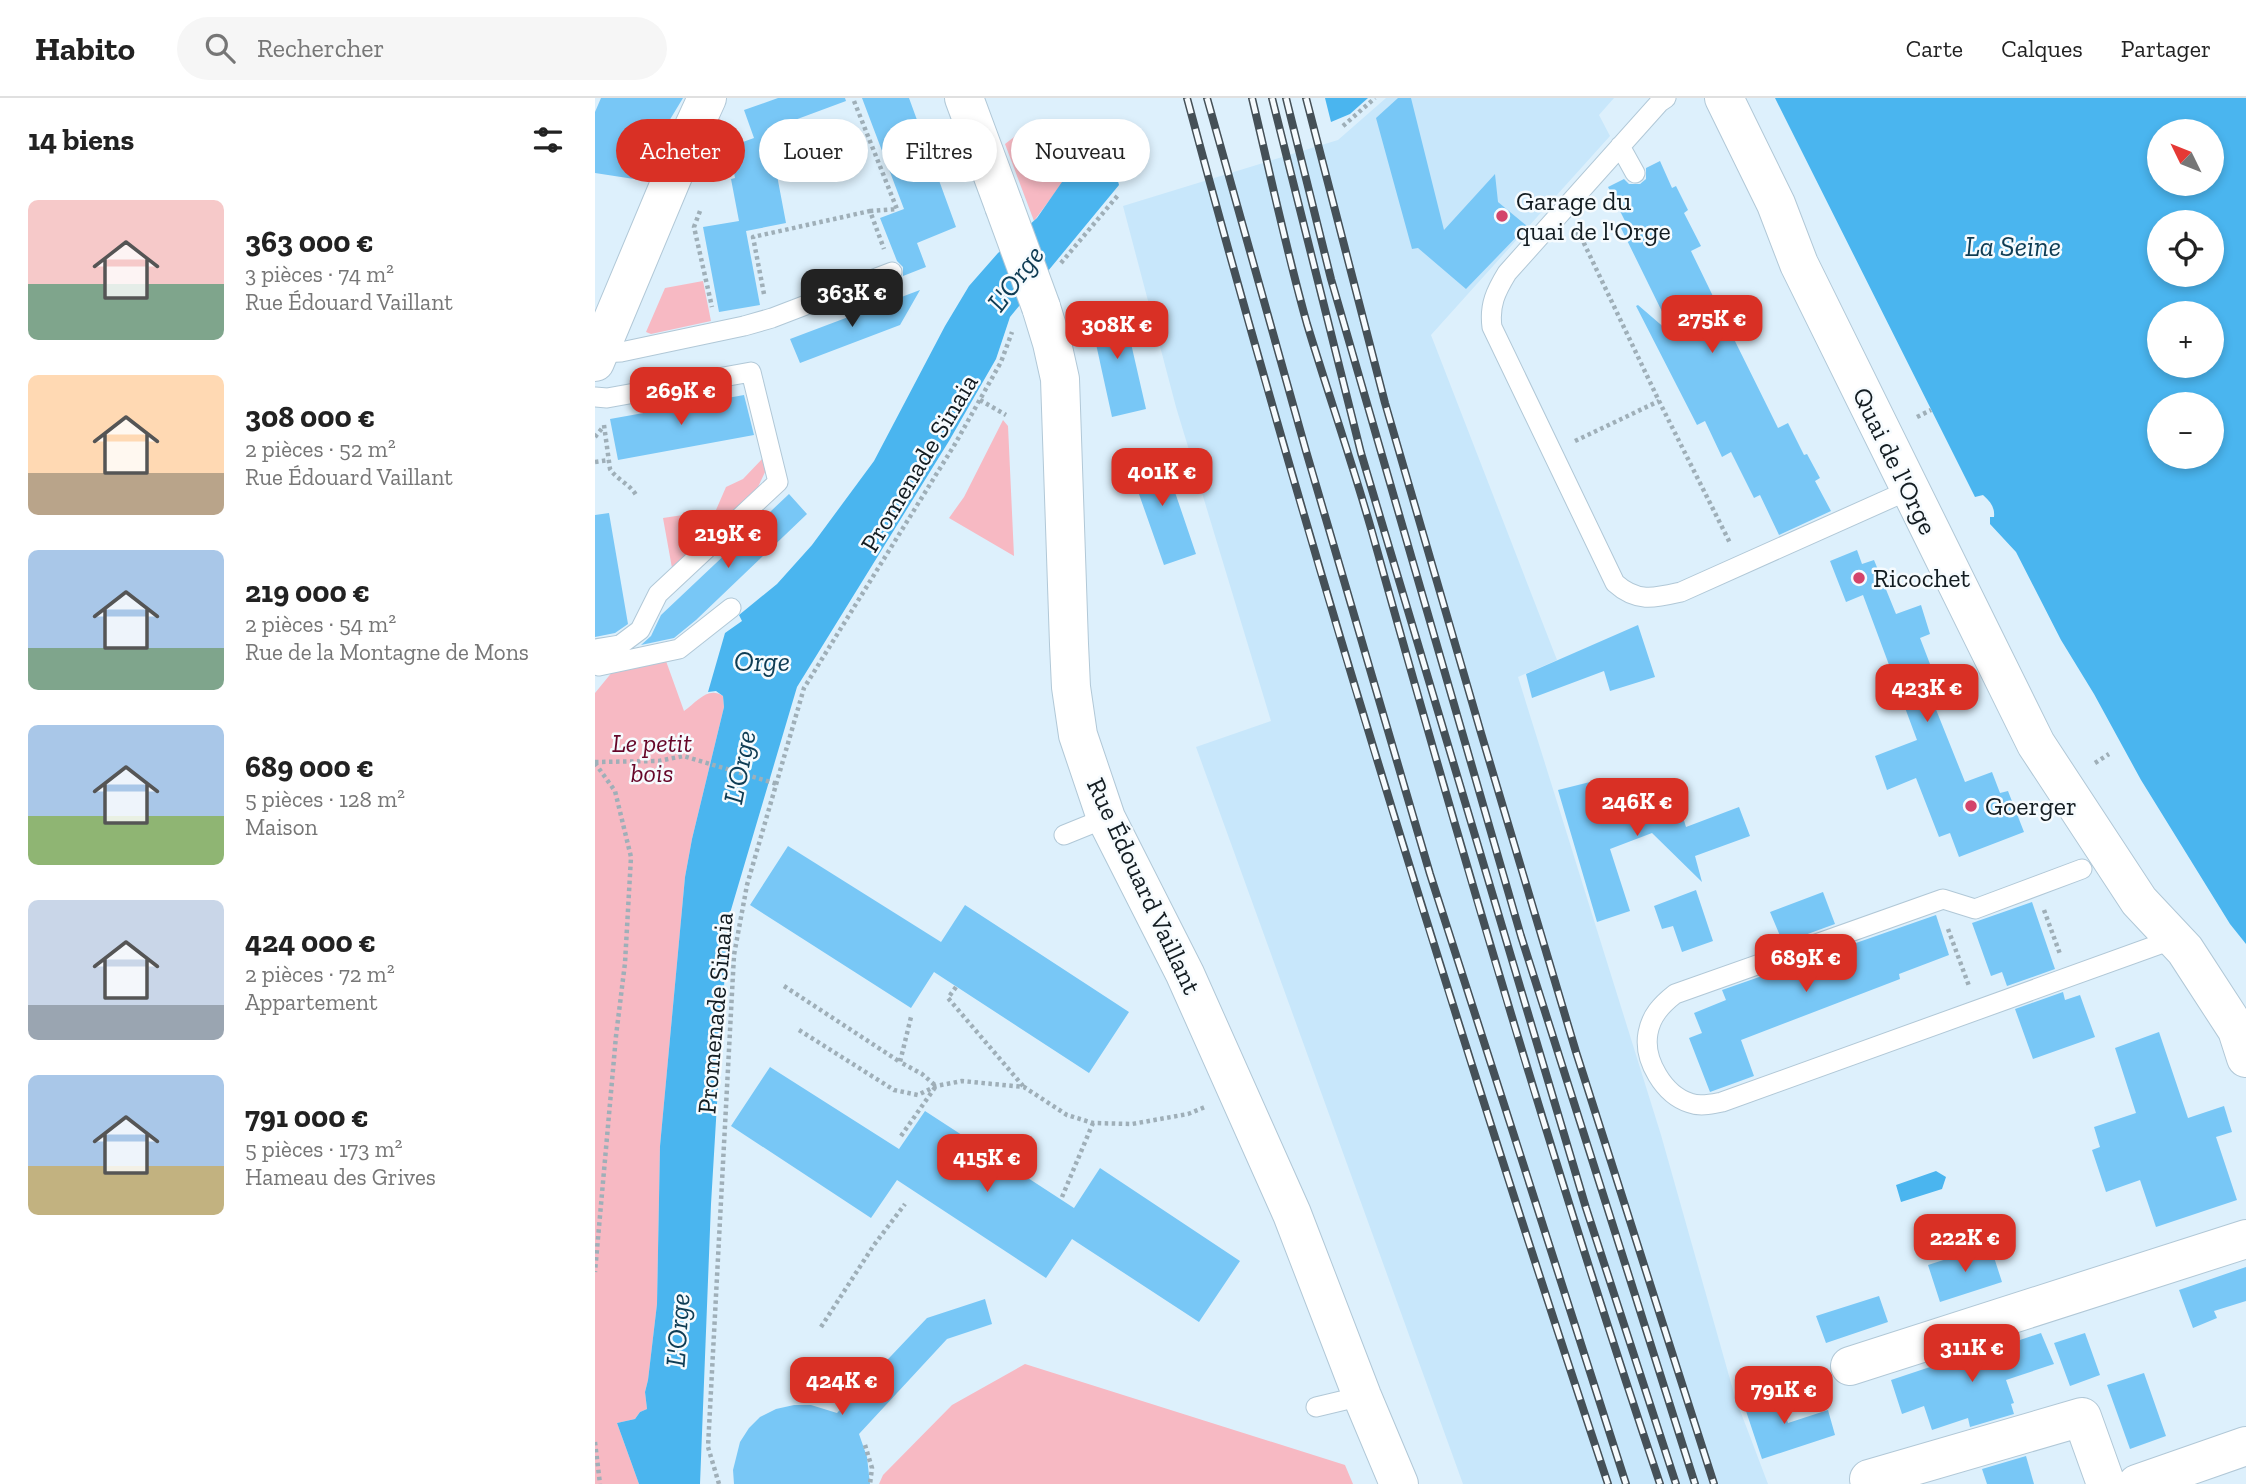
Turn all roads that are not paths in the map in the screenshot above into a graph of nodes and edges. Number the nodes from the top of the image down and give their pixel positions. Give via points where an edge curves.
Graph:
1 (707, 98) edge
2 (964, 98) edge
3 (1666, 98) edge
4 (1724, 98) edge
5 (1620, 146) junction
6 (1635, 173) dead end
7 (892, 272) road end
8 (597, 358) edge
9 (595, 397) edge
10 (1909, 490) junction
11 (731, 608) dead end
12 (595, 649) edge
13 (595, 665) edge
14 (1106, 818) junction
15 (1064, 835) dead end
16 (2082, 869) dead end
17 (2174, 939) junction
18 (2246, 1058) edge
19 (2246, 1239) edge
20 (1850, 1366) dead end
21 (1362, 1396) junction
22 (1316, 1407) dead end
23 (2246, 1446) edge
24 (1399, 1484) edge
25 (1871, 1484) edge
26 (2106, 1484) edge
27 (2137, 1484) edge

1 - 8 street
2 - 14 street, Rue Édouard Vaillant, bridge via 1004,206 1028,317 1052,343 1060,379 1071,687 1078,735
3 - 5 lane
4 - 10 street, Quai de l'Orge
5 - 6 lane
5 - 10 lane via 1507,273 1491,305 1492,327 1615,583 1626,594 1639,597 1681,592
7 - 8 lane via 772,318
9 - 12 lane via 751,373 778,482 658,594 640,630 621,645
10 - 17 street, Quai de l'Orge via 2036,744 2139,901
11 - 13 lane via 679,649
14 - 15 lane
14 - 21 street, Rue Édouard Vaillant via 1185,974 1244,1105 1292,1214
16 - 17 lane via 1975,909 1943,899 1675,994 1661,1004 1648,1034 1659,1079 1690,1104 1722,1101
17 - 18 street, Quai de l'Orge via 2237,1030
19 - 20 street
21 - 22 lane
21 - 24 street, Rue Édouard Vaillant
23 - 27 street
25 - 26 street via 1869,1479 2082,1417

